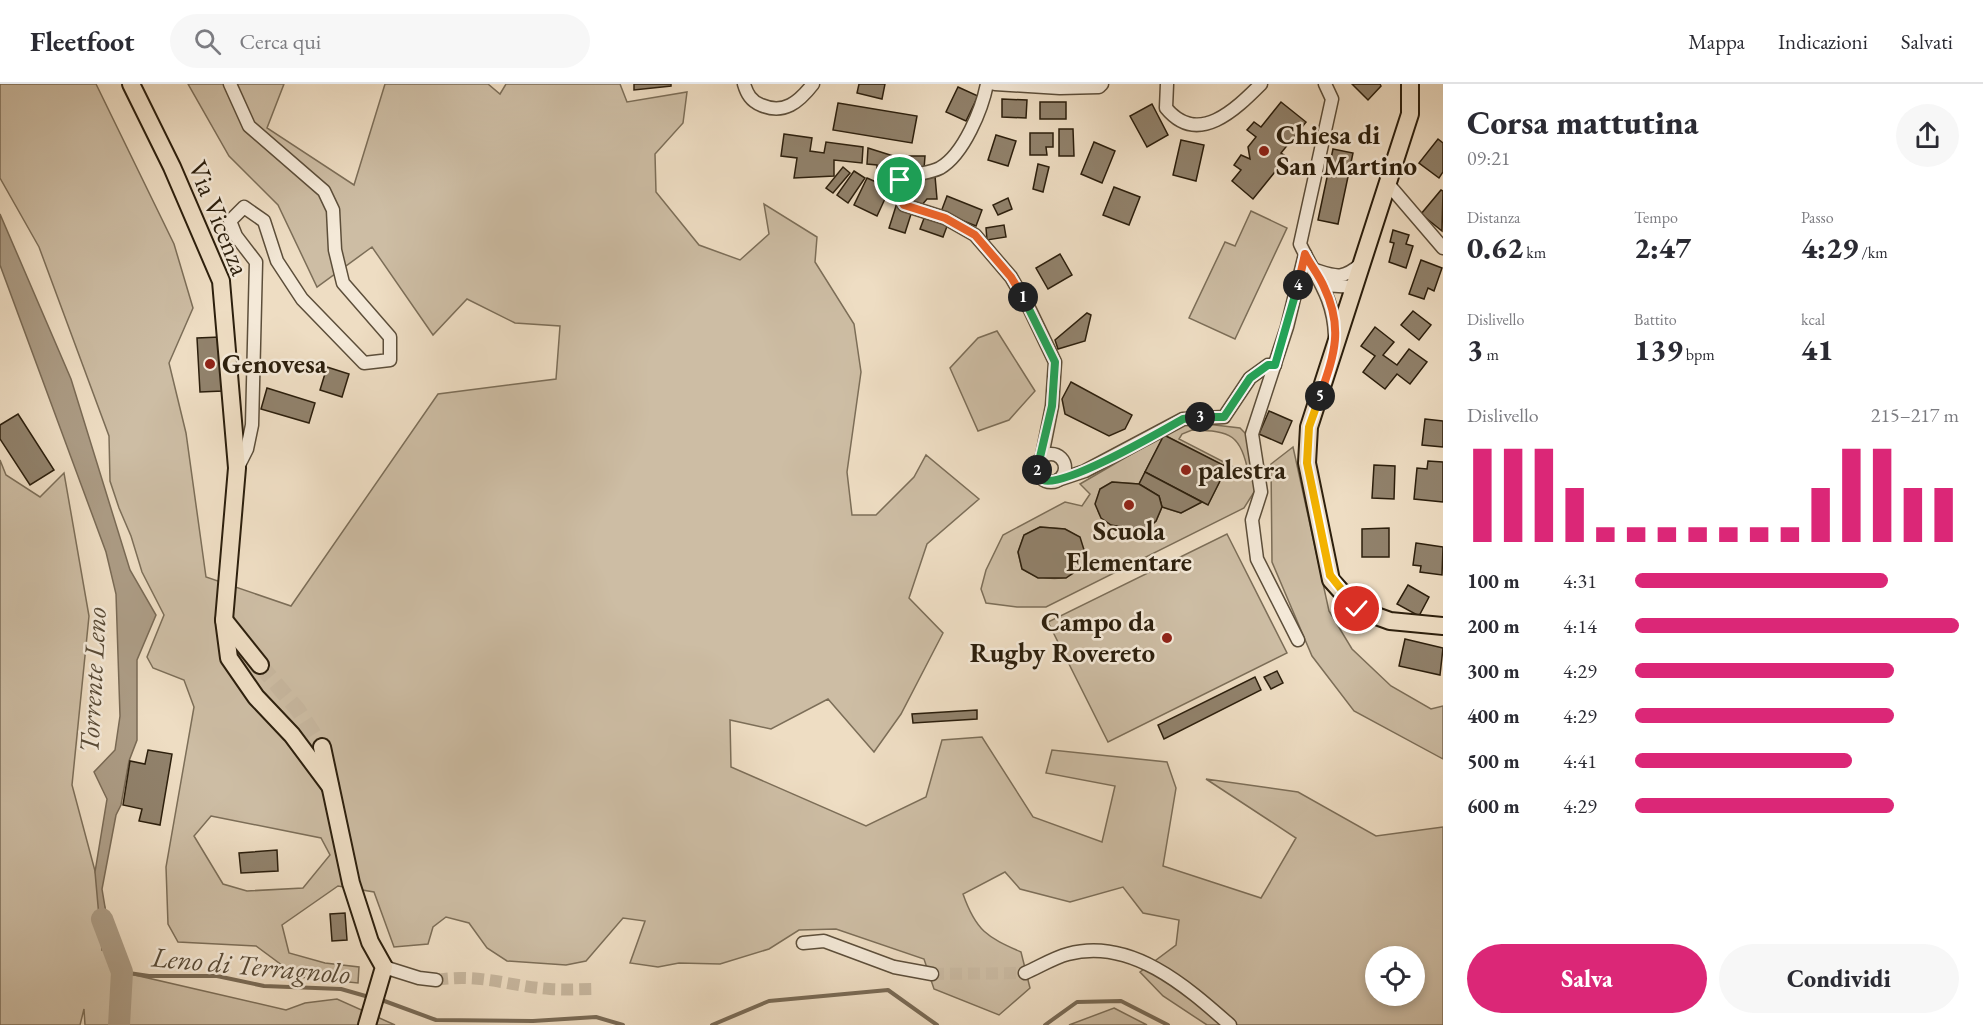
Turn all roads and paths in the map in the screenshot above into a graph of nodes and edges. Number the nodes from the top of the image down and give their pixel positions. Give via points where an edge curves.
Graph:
1 (131, 84) edge
2 (230, 84) edge
3 (744, 84) edge
4 (813, 84) edge
5 (987, 84) edge
6 (995, 84) edge
7 (1102, 84) edge
8 (1167, 84) edge
9 (1261, 84) edge
10 (1325, 84) edge
11 (1410, 84) edge
12 (1389, 184) junction
13 (1443, 248) edge
14 (1305, 254) junction
15 (1361, 264) junction
16 (1312, 269) junction
17 (1340, 277) junction
18 (1324, 285) junction
19 (1354, 287) junction
20 (1336, 349) junction
21 (1275, 365) junction
22 (1042, 456) junction
23 (237, 468) junction
24 (1058, 480) junction
25 (224, 620) junction
26 (1443, 626) edge
27 (1298, 640) dead end
28 (260, 665) tunnel mouth
29 (322, 747) tunnel mouth
30 (330, 786) junction
31 (803, 943) dead end
32 (382, 973) junction
33 (1025, 973) tunnel mouth
34 (932, 974) tunnel mouth
35 (436, 980) tunnel mouth
36 (1225, 1021) edge
37 (367, 1025) edge

1 - 23 main road, Via Vicenza via 221,281
2 - 23 street via 249,126 324,191 333,210 335,250 343,283 390,337 390,360 364,363 302,299 277,261 264,221 244,207 230,221 256,262 257,322 252,425 247,449
3 - 4 street via 756,103 783,110 802,98
5 - 22 street via 975,123 951,156 941,167 900,180 897,194 904,205 945,218 975,235 1011,277 1030,310 1055,362 1052,406
6 - 7 street via 1060,88
8 - 9 street via 1166,108 1173,117 1189,124 1210,123 1232,112
10 - 14 street via 1332,99 1300,244
11 - 12 main road via 1410,114
12 - 13 street
12 - 15 main road
14 - 16 street
14 - 21 street
15 - 17 street
15 - 19 main road
16 - 17 street
16 - 18 street
17 - 19 street
18 - 19 street
18 - 20 street via 1334,314
19 - 20 main road
20 - 26 main road via 1309,427 1307,463 1331,580 1357,609 1390,621
21 - 24 street via 1268,365 1250,378 1224,417 1183,419 1085,471
21 - 27 street via 1252,434 1261,492 1252,520 1257,559
22 - 24 street via 1037,464 1040,477
22 - 24 street via 1051,453 1063,459 1064,473
23 - 25 main road, Via Vicenza
25 - 28 main road
25 - 30 main road, Via Vicenza via 229,658
29 - 30 main road
30 - 32 main road via 351,883
31 - 34 street via 824,941 894,967
32 - 35 street
32 - 37 main road
33 - 36 street via 1068,954 1100,952 1140,959 1181,982

